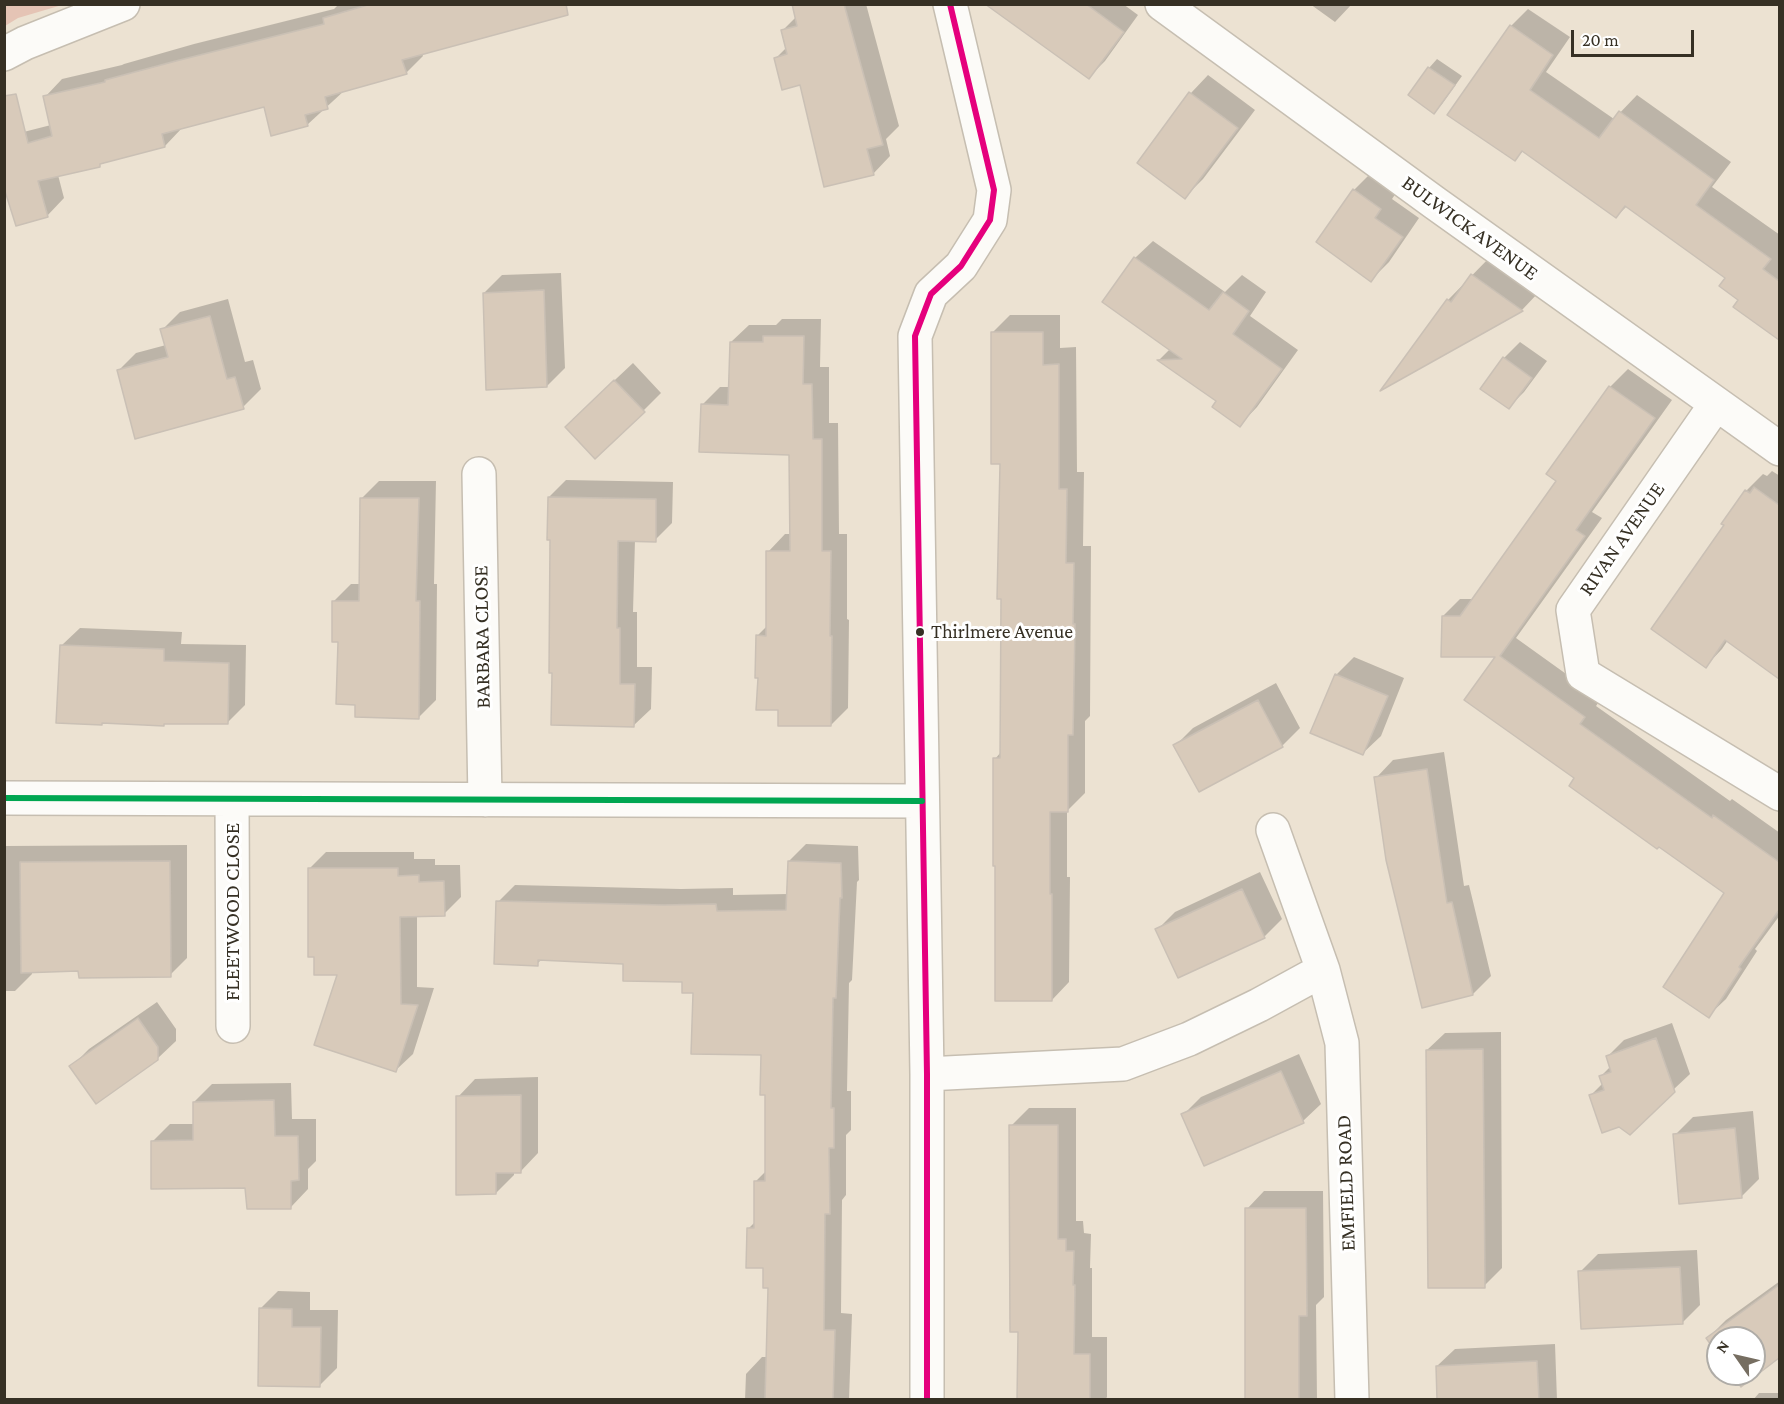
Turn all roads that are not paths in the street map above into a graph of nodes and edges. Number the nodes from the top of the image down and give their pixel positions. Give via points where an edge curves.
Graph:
1 (123, 4) edge
2 (950, 4) edge
3 (1162, 4) edge
4 (4, 54) edge
5 (1716, 404) junction
6 (1779, 450) edge
7 (479, 474) dead end
8 (1779, 794) edge
9 (4, 798) edge
10 (232, 799) junction
11 (485, 800) junction
12 (922, 801) junction
13 (1273, 830) dead end
14 (1323, 970) junction
15 (233, 1026) dead end
16 (927, 1074) junction
17 (927, 1400) edge
18 (1352, 1400) edge

1 - 4 street
2 - 12 street via 994,190 990,220 961,266 930,294 915,336
3 - 5 street, BULWICK AVENUE
5 - 6 street, BULWICK AVENUE
5 - 8 street, RIVAN AVENUE via 1573,610 1583,674
7 - 11 street, BARBARA CLOSE
9 - 10 street
10 - 11 street
10 - 15 street, FLEETWOOD CLOSE
11 - 12 street
12 - 16 street
13 - 14 street, EMFIELD ROAD
14 - 16 street via 1189,1039 1123,1064
14 - 18 street, EMFIELD ROAD via 1342,1043
16 - 17 street

